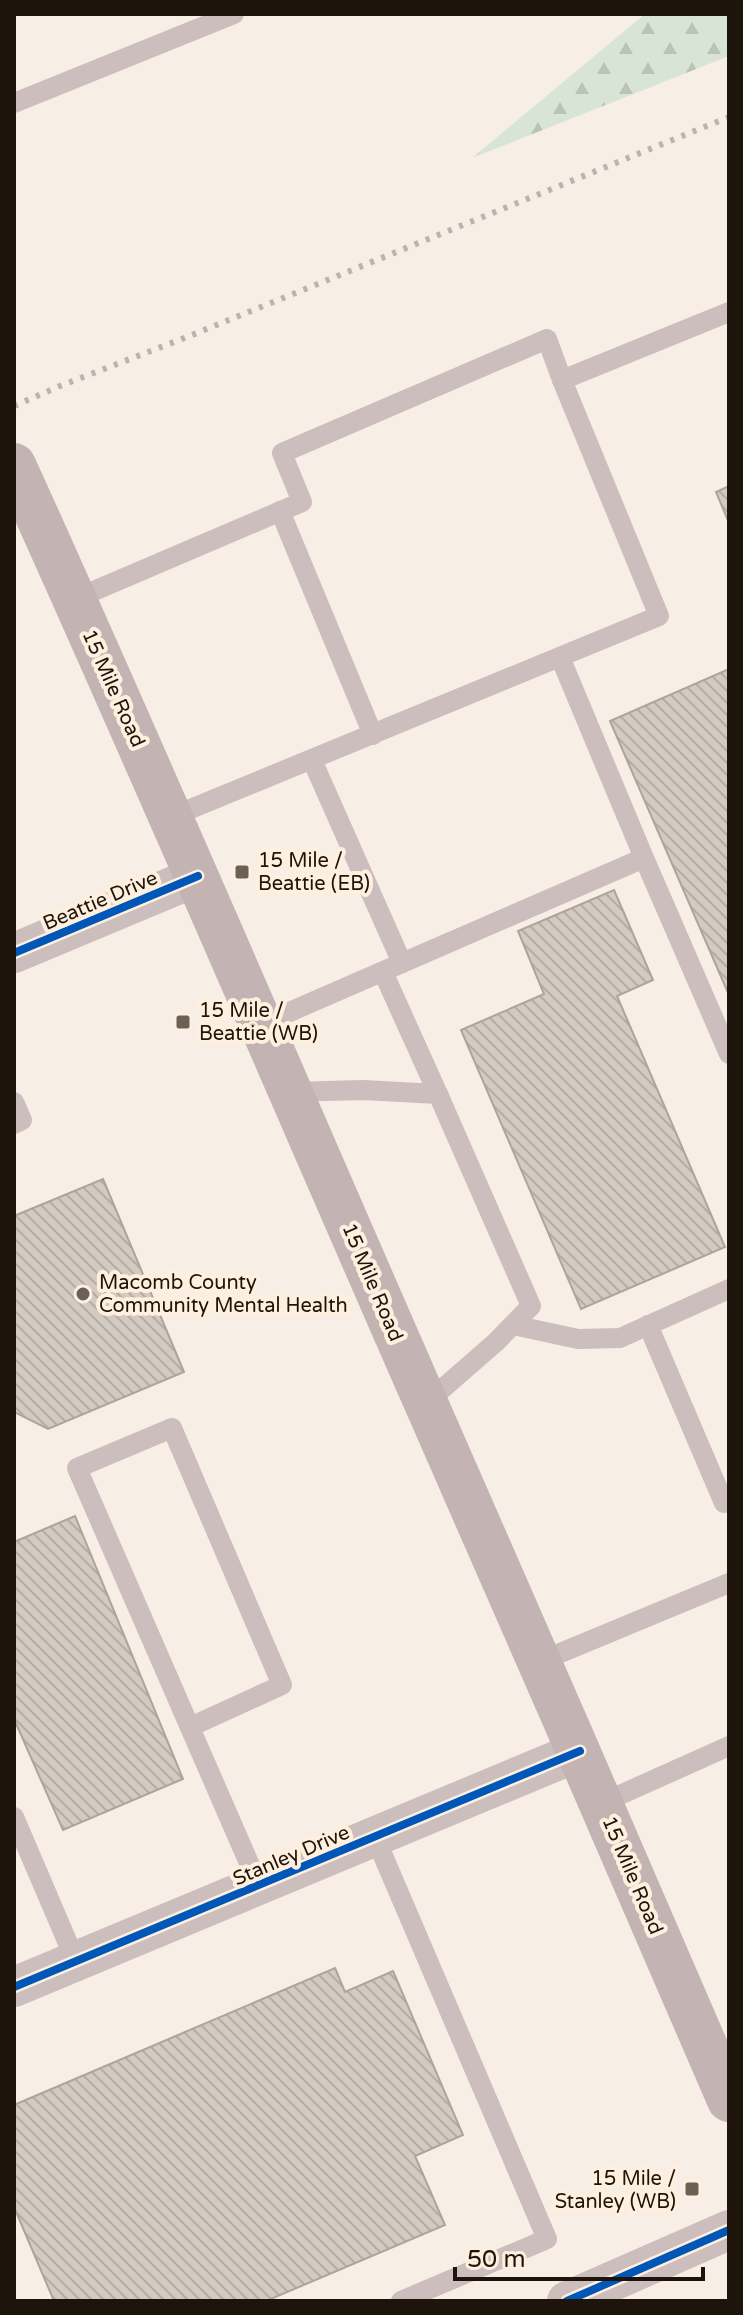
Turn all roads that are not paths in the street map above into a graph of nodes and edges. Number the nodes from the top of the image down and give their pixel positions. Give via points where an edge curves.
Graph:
1 (234, 14) edge
2 (14, 103) edge
3 (729, 312) edge
4 (562, 380) junction
5 (14, 465) edge
6 (280, 511) junction
7 (75, 599) junction
8 (560, 657) junction
9 (373, 735) junction
10 (312, 760) junction
11 (171, 817) junction
12 (644, 858) junction
13 (198, 876) junction
14 (14, 953) edge
15 (392, 968) junction
16 (262, 1024) junction
17 (729, 1054) edge
18 (291, 1092) junction
19 (438, 1094) junction
20 (14, 1102) edge
21 (14, 1124) edge
22 (729, 1289) edge
23 (513, 1325) junction
24 (648, 1325) junction
25 (426, 1403) junction
26 (729, 1501) edge
27 (729, 1583) edge
28 (541, 1661) junction
29 (190, 1727) junction
30 (729, 1746) edge
31 (580, 1751) junction
32 (602, 1803) junction
33 (14, 1817) edge
34 (375, 1837) junction
35 (259, 1886) junction
36 (76, 1962) junction
37 (14, 1987) edge
38 (729, 2100) edge
39 (729, 2230) edge
40 (401, 2301) edge
41 (567, 2301) edge

1 - 2 lane
3 - 4 lane
4 - 6 lane via 547,339 282,453 302,502
4 - 8 lane via 659,616
5 - 7 main road, 15 Mile Road
6 - 7 lane
6 - 9 lane
7 - 11 main road, 15 Mile Road
8 - 9 lane
8 - 12 lane
9 - 10 lane
10 - 11 lane
10 - 15 lane
11 - 13 main road, 15 Mile Road
12 - 15 lane
12 - 17 lane
13 - 14 street, Beattie Drive
13 - 16 main road, 15 Mile Road
15 - 16 lane
15 - 19 lane
16 - 18 main road, 15 Mile Road
18 - 19 lane
18 - 25 main road, 15 Mile Road
19 - 23 lane via 531,1306
20 - 21 lane via 22,1120
22 - 24 lane
23 - 24 lane via 592,1339 620,1338
23 - 25 lane
24 - 26 lane via 724,1503
25 - 28 main road, 15 Mile Road
27 - 28 lane
28 - 31 main road, 15 Mile Road
29 - 29 lane via 77,1468 172,1428 282,1685
29 - 35 lane
30 - 32 lane
31 - 32 main road, 15 Mile Road
31 - 34 street, Stanley Drive
32 - 38 main road, 15 Mile Road
33 - 36 lane
34 - 35 street, Stanley Drive
34 - 40 lane via 547,2239
35 - 36 street, Stanley Drive
36 - 37 street, Stanley Drive
39 - 41 street

